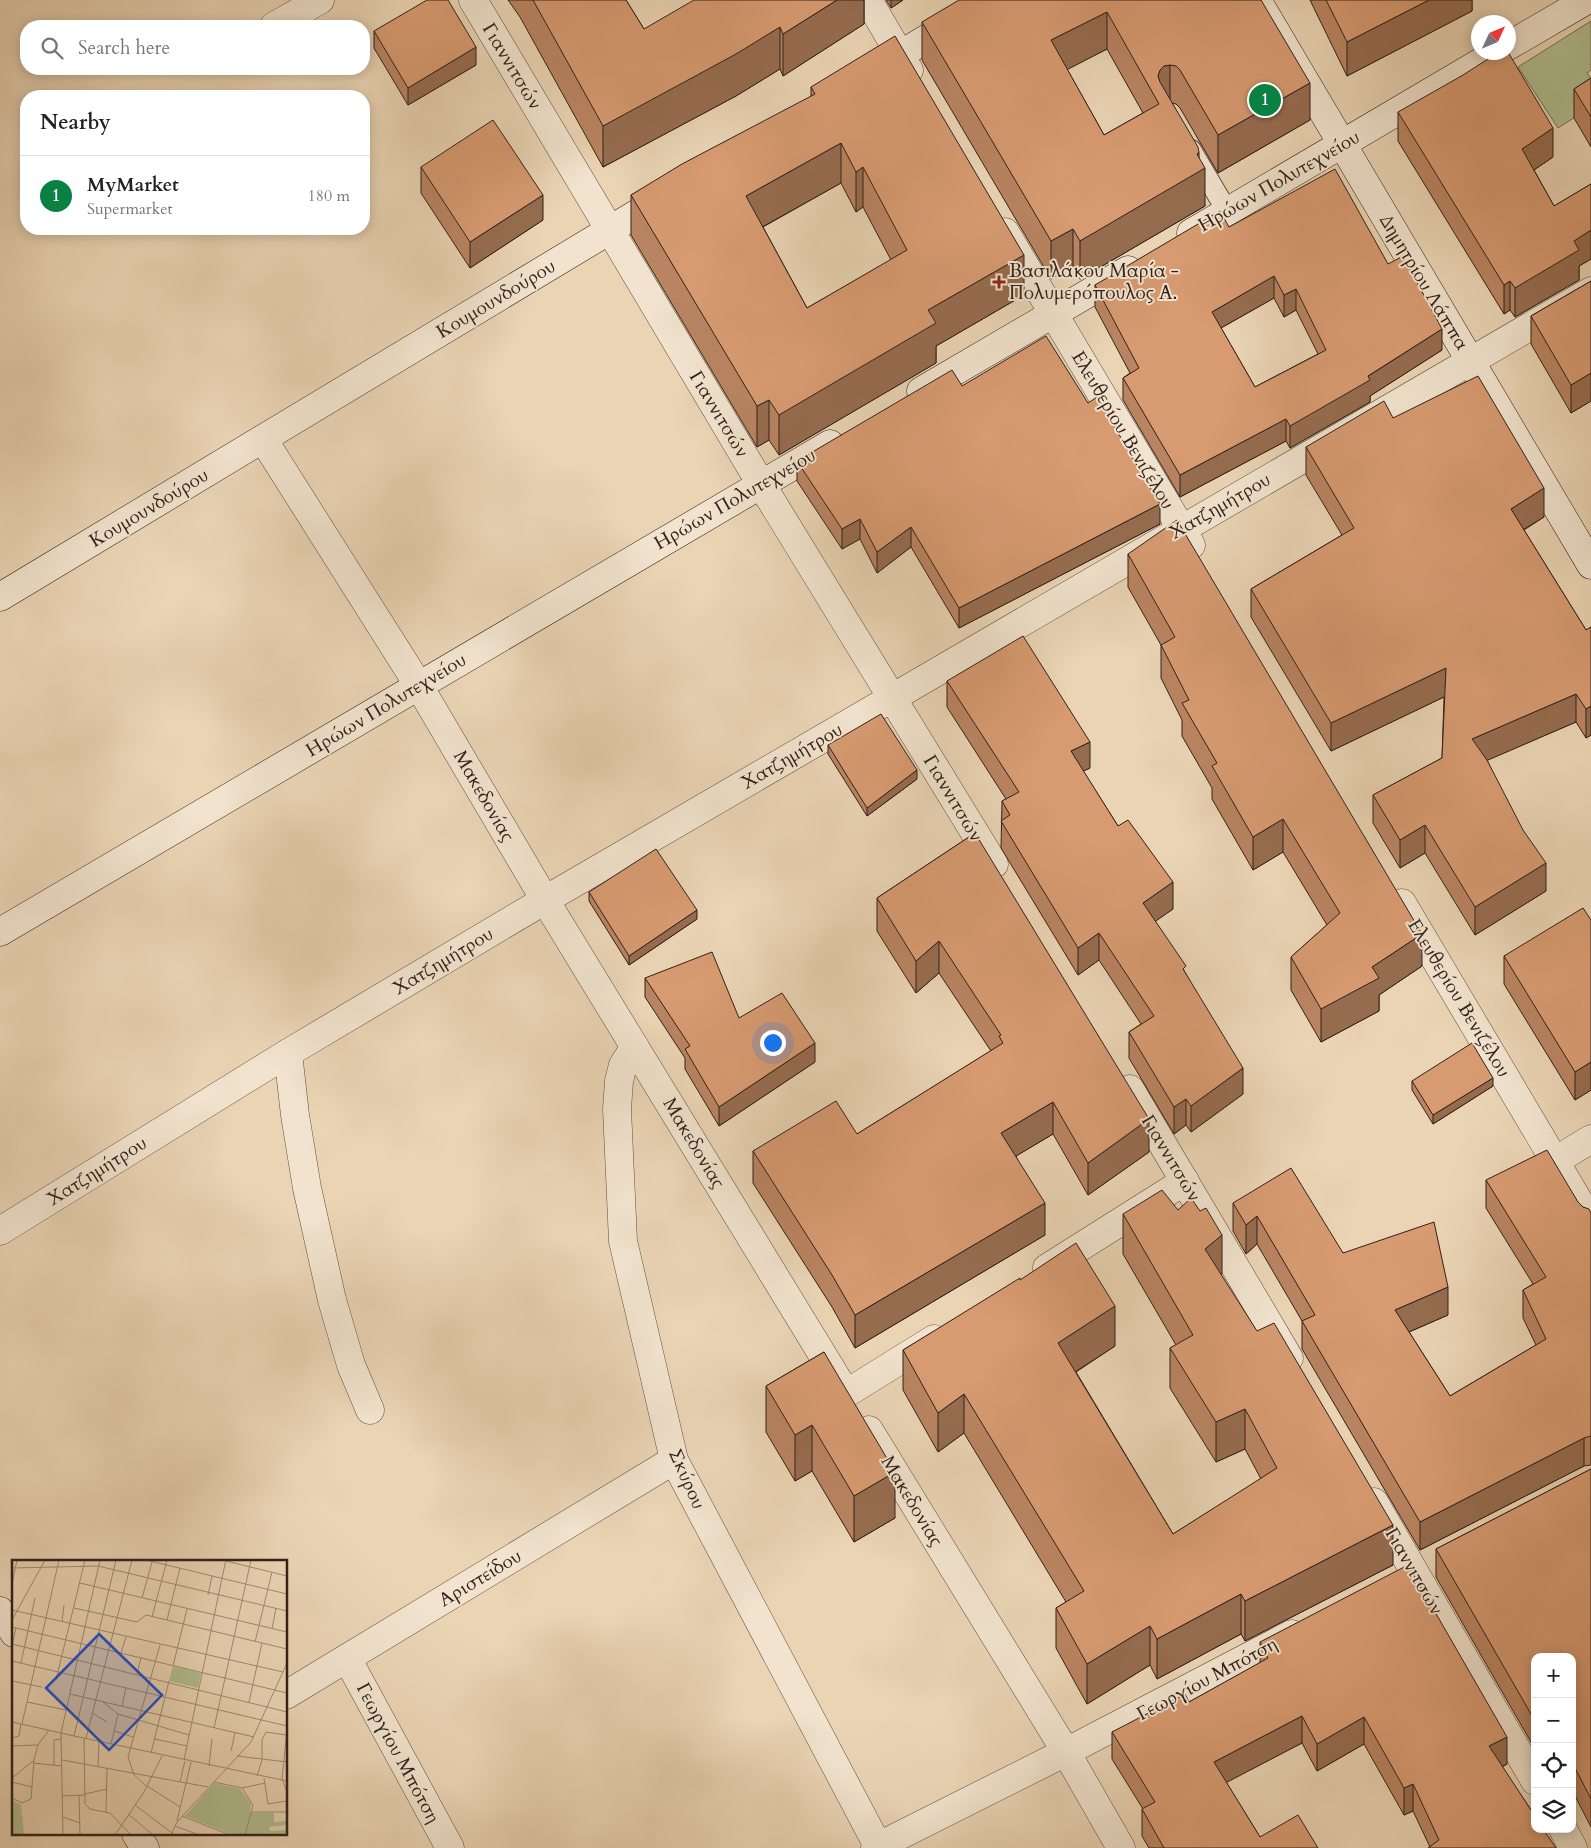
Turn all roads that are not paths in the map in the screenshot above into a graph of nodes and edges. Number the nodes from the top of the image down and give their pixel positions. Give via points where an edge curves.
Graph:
1 (320, 0) edge
2 (473, 0) edge
3 (868, 0) edge
4 (991, 0) edge
5 (1257, 0) edge
6 (1587, 0) edge
7 (285, 20) edge
8 (1516, 41) edge
9 (900, 55) junction
10 (1484, 60) edge
11 (850, 85) edge
12 (920, 88) edge
13 (1179, 130) edge
14 (1342, 144) junction
15 (684, 186) edge
16 (1227, 211) junction
17 (994, 213) edge
18 (609, 231) junction
19 (1591, 291) edge
20 (1054, 314) junction
21 (1470, 360) junction
22 (899, 404) edge
23 (847, 434) edge
24 (263, 439) junction
25 (761, 484) junction
26 (1181, 529) junction
27 (1201, 563) edge
28 (1591, 565) edge
29 (0, 597) edge
30 (419, 686) junction
31 (892, 697) junction
32 (1388, 879) edge
33 (1005, 884) edge
34 (545, 900) junction
35 (0, 932) edge
36 (635, 1048) junction
37 (288, 1054) junction
38 (1119, 1071) edge
39 (1591, 1139) edge
40 (1555, 1162) junction
41 (1185, 1181) junction
42 (1591, 1222) edge
43 (0, 1231) edge
44 (1024, 1282) edge
45 (957, 1324) edge
46 (1300, 1376) edge
47 (847, 1393) junction
48 (370, 1410) dead end
49 (674, 1460) junction
50 (1360, 1477) edge
51 (1423, 1566) junction
52 (1388, 1584) edge
53 (0, 1611) edge
54 (1310, 1625) edge
55 (12, 1630) edge
56 (347, 1658) junction
57 (288, 1694) edge
58 (1066, 1752) junction
59 (1531, 1772) edge
60 (1565, 1833) edge
61 (137, 1836) edge
62 (145, 1848) edge
63 (450, 1848) edge
64 (877, 1848) edge
65 (1122, 1848) edge
66 (1573, 1848) edge

1 - 7 street
2 - 18 street, Γιαννιτσών
3 - 9 street
4 - 9 street
5 - 14 street, Δημητρίου Λάππα
6 - 8 street
9 - 11 street
9 - 12 street
10 - 14 street, Ηρώων Πολυτεχνείου
13 - 16 lane
14 - 16 street, Ηρώων Πολυτεχνείου
14 - 21 street, Δημητρίου Λάππα
15 - 18 street, Κουμουνδούρου
16 - 20 street, Ηρώων Πολυτεχνείου
17 - 20 street, Ελευθερίου Βενιζέλου
18 - 24 street, Κουμουνδούρου
18 - 25 street, Γιαννιτσών
19 - 21 street, Χατζημήτρου
20 - 22 street, Ηρώων Πολυτεχνείου
20 - 26 street, Ελευθερίου Βενιζέλου
21 - 26 street, Χατζημήτρου
21 - 28 street, Δημητρίου Λάππα
23 - 25 street, Ηρώων Πολυτεχνείου
24 - 29 street, Κουμουνδούρου
24 - 30 street, Μακεδονίας
25 - 30 street, Ηρώων Πολυτεχνείου
25 - 31 street, Γιαννιτσών
26 - 27 street, Ελευθερίου Βενιζέλου
26 - 31 street, Χατζημήτρου
30 - 34 street, Μακεδονίας
30 - 35 street, Ηρώων Πολυτεχνείου
31 - 33 street, Γιαννιτσών
31 - 34 street, Χατζημήτρου
32 - 40 street, Ελευθερίου Βενιζέλου
34 - 36 street, Μακεδονίας
34 - 37 street, Χατζημήτρου
36 - 47 street, Μακεδονίας
36 - 49 street, Σκύρου via 623,1065 617,1109 623,1242
37 - 43 street, Χατζημήτρου
37 - 48 street via 307,1188 332,1300 351,1365
38 - 41 street, Γιαννιτσών
39 - 40 street
40 - 42 street, Ελευθερίου Βενιζέλου
41 - 44 street
41 - 46 street, Γιαννιτσών
45 - 47 street
47 - 58 street, Μακεδονίας
49 - 56 street, Αριστείδου
49 - 64 street, Σκύρου
50 - 51 street, Γιαννιτσών
51 - 52 street
51 - 59 street, Γιαννιτσών
53 - 55 street
54 - 58 street, Γεωργίου Μπότση
56 - 57 street, Αριστείδου
56 - 63 street, Γεωργίου Μπότση
58 - 64 street, Γεωργίου Μπότση
58 - 65 street, Μακεδονίας
60 - 66 street
61 - 62 street

